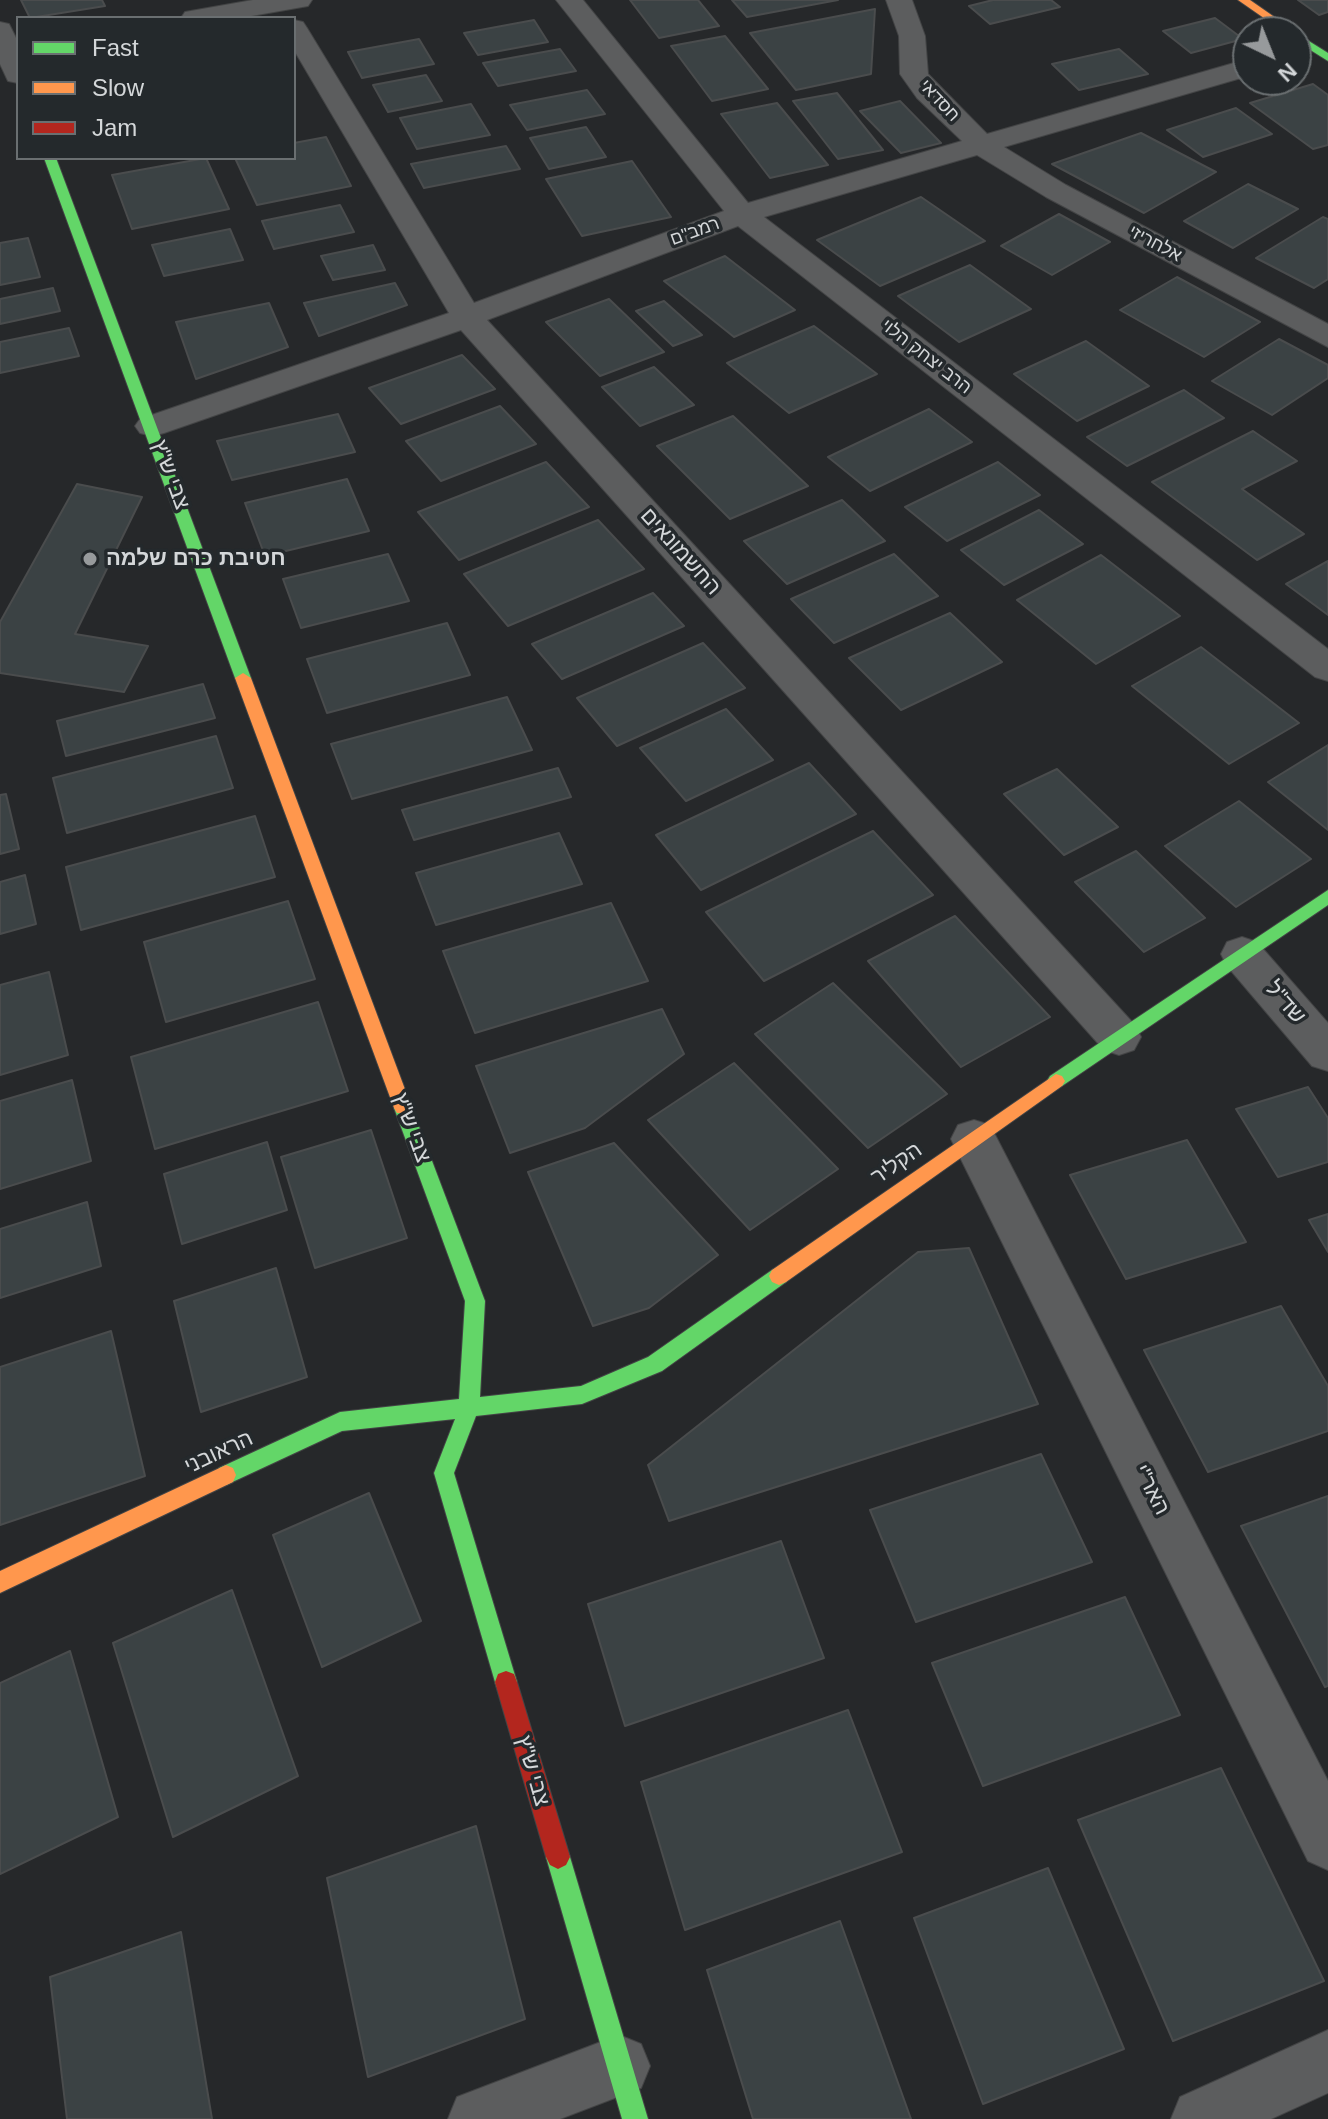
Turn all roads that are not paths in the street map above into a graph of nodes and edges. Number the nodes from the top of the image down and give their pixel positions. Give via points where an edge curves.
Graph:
1 (569, 0) edge
2 (899, 0) edge
3 (1243, 0) edge
4 (288, 10) edge
5 (218, 16) edge
6 (1267, 16) edge
7 (296, 24) edge
8 (1232, 72) edge
9 (984, 147) junction
10 (51, 160) edge
11 (742, 214) junction
12 (467, 317) junction
13 (1328, 337) edge
14 (152, 426) junction
15 (1328, 668) edge
16 (1328, 896) edge
17 (1242, 954) junction
18 (1119, 1037) junction
19 (1328, 1053) edge
20 (974, 1139) junction
21 (469, 1408) junction
22 (0, 1582) edge
23 (1328, 1841) edge
24 (1328, 2061) edge
25 (627, 2092) edge
26 (479, 2119) edge
27 (1202, 2119) edge

1 - 11 street, הרב יצחק הלוי
2 - 9 street, חסדאי via 912,36 914,74
3 - 6 street
4 - 5 street
7 - 12 street, החשמונאים
8 - 9 street, רמב"ם
9 - 11 street, רמב"ם
9 - 13 street, אלחריזי
10 - 14 street, צבי ש"ץ
11 - 12 street, רמב"ם
11 - 15 street, הרב יצחק הלוי
12 - 14 street, רמב"ם
12 - 18 street, החשמונאים
14 - 21 street, צבי ש"ץ via 475,1301
16 - 17 street, הקליר
17 - 18 street, הקליר
17 - 19 street, שד"ל
18 - 20 street, הקליר
20 - 21 street, הקליר via 655,1364 582,1395
20 - 23 street, האר"י
21 - 22 street, הראובני via 340,1422
21 - 25 street, צבי ש"ץ via 444,1473
24 - 27 street
25 - 26 street

